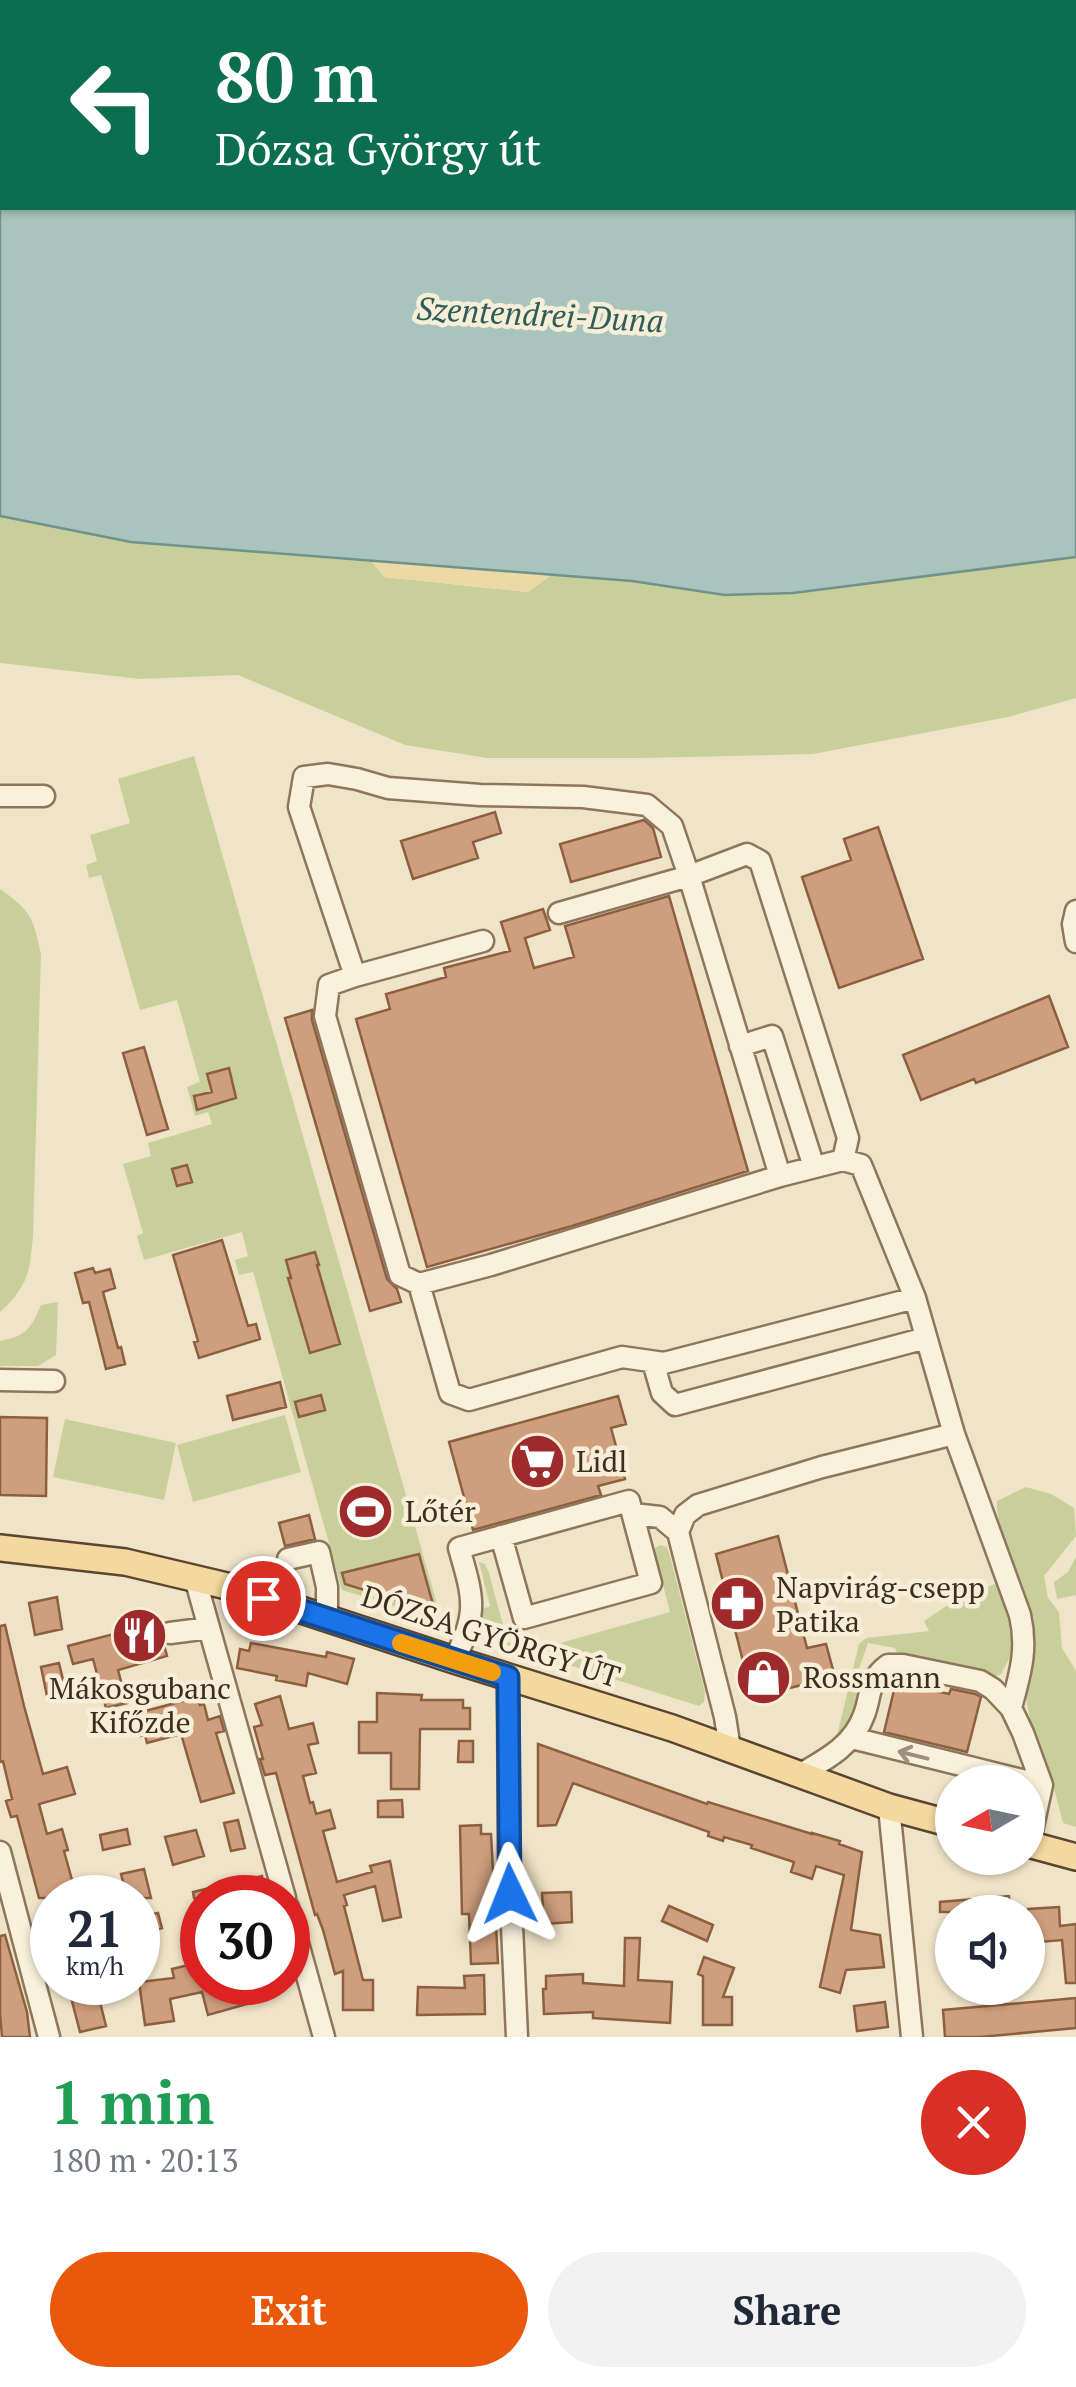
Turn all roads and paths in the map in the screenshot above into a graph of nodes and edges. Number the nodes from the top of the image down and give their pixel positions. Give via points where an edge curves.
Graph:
1 (0, 796) edge
2 (44, 796) dead end
3 (689, 876) junction
4 (1076, 912) edge
5 (559, 913) dead end
6 (483, 941) dead end
7 (1076, 942) edge
8 (355, 976) junction
9 (740, 1046) junction
10 (843, 1160) junction
11 (814, 1167) junction
12 (780, 1176) junction
13 (419, 1284) junction
14 (915, 1298) junction
15 (926, 1338) junction
16 (653, 1362) junction
17 (0, 1380) edge
18 (54, 1381) dead end
19 (954, 1434) junction
20 (632, 1514) junction
21 (678, 1532) junction
22 (501, 1536) junction
23 (0, 1548) edge
24 (288, 1559) dead end
25 (195, 1578) junction
26 (327, 1618) junction
27 (209, 1628) junction
28 (170, 1633) dead end
29 (454, 1660) junction
30 (508, 1677) junction
31 (1011, 1708) junction
32 (852, 1738) junction
33 (730, 1749) junction
34 (961, 1765) edge
35 (1035, 1765) edge
36 (799, 1775) junction
37 (889, 1807) junction
38 (935, 1819) edge
39 (1045, 1849) edge
40 (0, 1852) edge
41 (1076, 1857) edge
42 (279, 1875) edge
43 (310, 1986) edge
44 (49, 2037) edge
45 (324, 2037) edge
46 (517, 2037) edge
47 (912, 2037) edge

1 - 2 street
3 - 5 street
3 - 8 street via 672,826 647,805 388,788 328,774 304,778 299,808
3 - 9 street
3 - 10 street via 748,854 760,861 848,1138
4 - 7 street
6 - 8 street
8 - 13 street via 329,985 325,1016 400,1275
9 - 11 street via 772,1036
9 - 12 street
10 - 11 street
10 - 14 street via 861,1165
11 - 12 street
12 - 13 street
13 - 16 street via 450,1393 469,1400 622,1357
14 - 15 street
14 - 16 street
15 - 16 street via 675,1405 662,1394
15 - 19 street
17 - 18 street
19 - 21 street via 698,1505
19 - 31 street via 1024,1633
20 - 21 street via 660,1517
20 - 22 street via 629,1501
20 - 22 street via 652,1582 524,1618
21 - 33 street
22 - 29 street via 459,1548 472,1614
23 - 25 main road, DÓZSA GYÖRGY ÚT via 126,1562
24 - 26 street via 319,1552
25 - 26 main road, DÓZSA GYÖRGY ÚT
25 - 27 street
26 - 29 main road, DÓZSA GYÖRGY ÚT
27 - 28 street
27 - 42 street
29 - 30 main road, DÓZSA GYÖRGY ÚT
30 - 33 main road, DÓZSA GYÖRGY ÚT
30 - 46 street
31 - 32 street via 980,1681 888,1665 872,1681
31 - 35 street
34 -> 32 street
32 - 36 street
33 - 36 main road, DÓZSA GYÖRGY ÚT
36 - 37 main road, DÓZSA GYÖRGY ÚT
37 - 38 main road, DÓZSA GYÖRGY ÚT
37 - 47 street
39 - 41 main road
40 - 44 street
43 - 45 street

